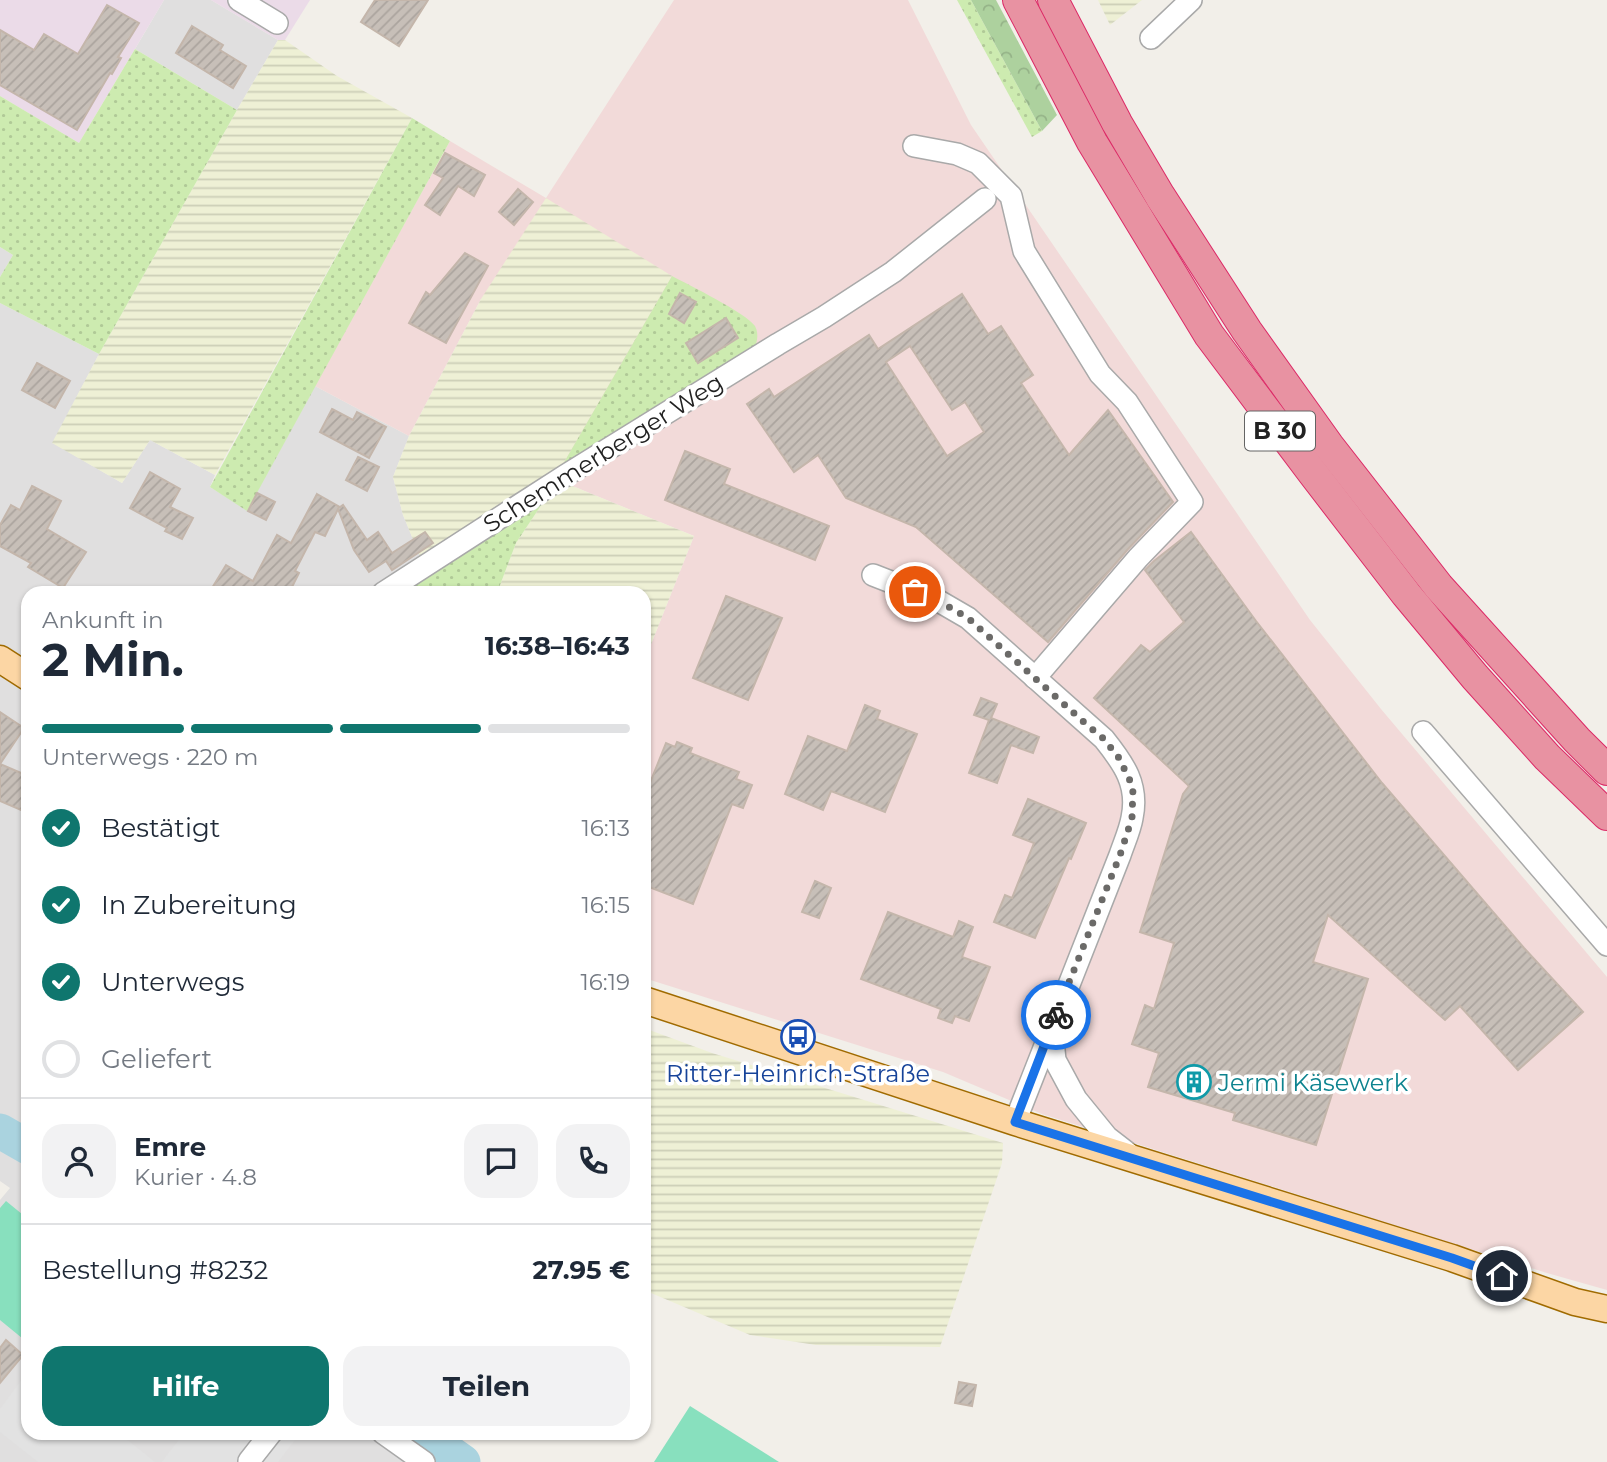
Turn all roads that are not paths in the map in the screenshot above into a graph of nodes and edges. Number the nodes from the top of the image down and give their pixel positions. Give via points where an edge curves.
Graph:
1 (239, 0) edge
2 (1018, 0) edge
3 (1053, 0) edge
4 (1191, 0) edge
5 (276, 23) dead end
6 (1151, 38) dead end
7 (914, 146) dead end
8 (985, 199) dead end
9 (873, 575) dead end
10 (394, 586) edge
11 (0, 659) edge
12 (21, 672) edge
13 (1035, 678) junction
14 (1423, 732) dead end
15 (1607, 770) edge
16 (1607, 815) edge
17 (1607, 945) edge
18 (651, 1002) edge
19 (1052, 1026) junction
20 (1015, 1122) junction
21 (1135, 1159) junction
22 (1607, 1309) edge
23 (266, 1440) edge
24 (393, 1440) edge
25 (249, 1461) edge
26 (424, 1462) edge

1 - 5 street
2 - 16 highway, B 30 via 1092,142 1209,335 1406,594 1547,757
3 - 15 highway, B 30 via 1160,195 1247,331 1329,446 1439,587
4 - 6 street
7 - 13 street via 978,163 1011,196 1024,251 1100,374 1128,402 1192,502
8 - 10 street, Schemmerberger Weg via 893,272
9 - 13 street via 937,600 968,618
11 - 12 main road
13 - 19 street via 1104,739 1133,787 1128,830
14 - 17 street
18 - 20 main road
19 - 20 street
19 - 21 street via 1055,1059 1076,1099 1107,1137
20 - 21 main road
21 - 22 main road
23 - 25 street
24 - 26 street

